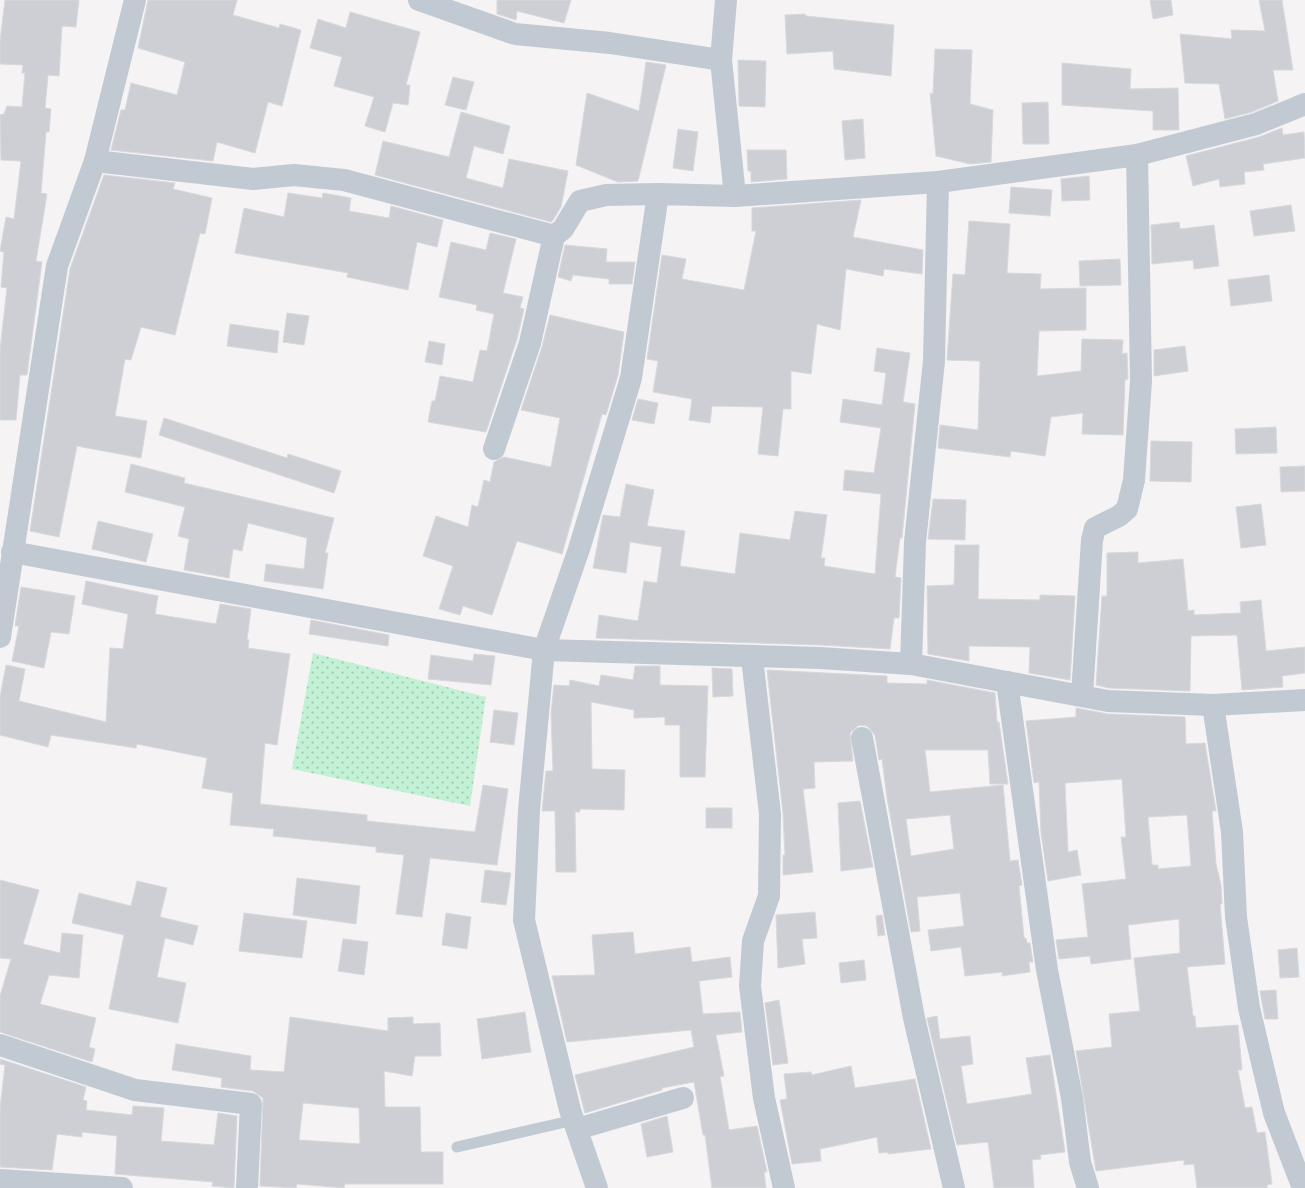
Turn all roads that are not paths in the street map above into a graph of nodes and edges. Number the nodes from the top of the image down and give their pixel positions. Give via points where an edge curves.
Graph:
1 (135, 0) edge
2 (419, 0) edge
3 (726, 0) edge
4 (721, 60) junction
5 (1305, 104) edge
6 (1137, 155) junction
7 (95, 161) junction
8 (938, 182) junction
9 (658, 194) junction
10 (735, 196) junction
11 (554, 236) junction
12 (494, 449) dead end
13 (12, 552) junction
14 (1, 624) edge
15 (544, 650) junction
16 (752, 658) junction
17 (911, 664) junction
18 (1007, 682) junction
19 (1082, 695) junction
20 (1305, 700) edge
21 (1213, 706) junction
22 (862, 738) dead end
23 (0, 1045) edge
24 (683, 1098) dead end
25 (575, 1124) junction
26 (457, 1147) dead end
27 (0, 1180) edge
28 (122, 1188) edge
29 (247, 1188) edge
30 (597, 1188) edge
31 (784, 1188) edge
32 (954, 1188) edge
33 (1088, 1188) edge
34 (1303, 1188) edge

1 - 7 street
2 - 4 street via 516,34 610,43
3 - 4 street
4 - 10 street
5 - 6 street via 1256,124
6 - 8 street
6 - 19 street via 1141,381 1134,480 1127,509 1095,528 1092,540
7 - 11 street via 253,179 294,175 344,180
7 - 13 street via 57,266
8 - 10 street
8 - 17 street via 934,361 915,542
9 - 10 street
9 - 11 street via 606,195 580,200 563,229
9 - 15 street via 631,378
11 - 12 street via 530,343
13 - 14 street
13 - 15 street
15 - 16 street
15 - 25 street via 529,810 524,920
16 - 17 street via 820,658
16 - 31 street via 770,814 769,896 753,942 750,986 764,1098
17 - 18 street
18 - 19 street
18 - 33 street via 1043,942 1072,1098 1080,1162
19 - 21 street via 1108,701
20 - 21 street
21 - 34 street via 1232,832 1236,917 1249,1008 1274,1114
22 - 32 street via 914,1018
23 - 29 street via 135,1090 250,1104
24 - 25 street
25 - 26 lane
25 - 30 street
27 - 28 street

